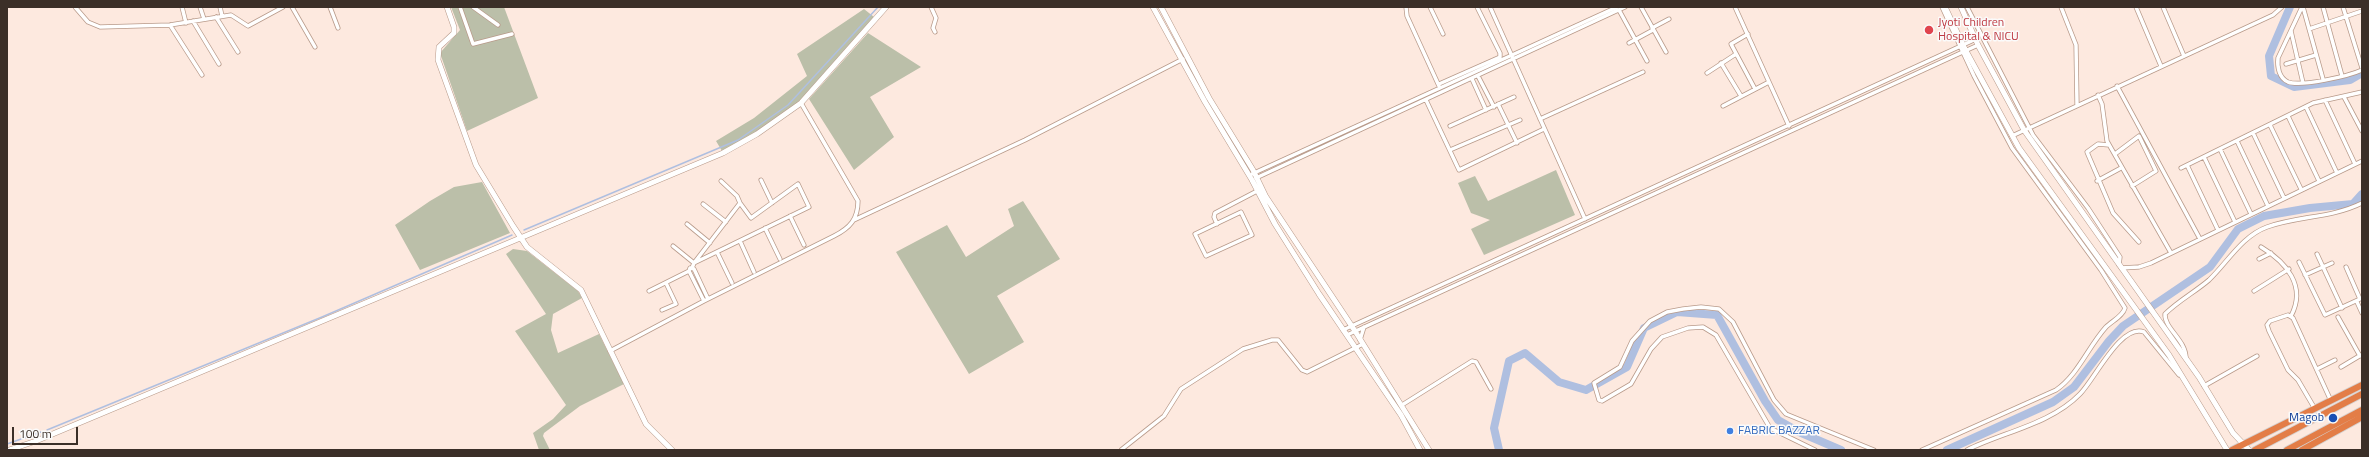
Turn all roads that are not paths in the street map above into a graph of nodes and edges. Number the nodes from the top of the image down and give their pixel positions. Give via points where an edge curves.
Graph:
1 (76, 7) edge
2 (182, 7) edge
3 (200, 7) edge
4 (220, 7) edge
5 (283, 7) edge
6 (292, 7) edge
7 (330, 7) edge
8 (447, 7) edge
9 (460, 7) edge
10 (473, 7) edge
11 (886, 7) edge
12 (931, 7) edge
13 (1161, 7) edge
14 (1406, 7) edge
15 (1430, 7) edge
16 (1477, 7) edge
17 (1490, 7) edge
18 (1625, 7) edge
19 (1640, 7) edge
20 (1736, 7) edge
21 (1942, 7) edge
22 (1945, 7) edge
23 (1962, 7) edge
24 (1967, 7) edge
25 (2062, 7) edge
26 (2136, 7) edge
27 (2163, 7) edge
28 (2282, 7) edge
29 (2303, 7) edge
30 (2323, 7) edge
31 (2343, 7) edge
32 (1155, 8) edge
33 (1618, 8) edge
34 (2362, 11) edge
35 (222, 16) junction
36 (216, 17) junction
37 (2345, 18) junction
38 (204, 19) junction
39 (1669, 19) dead end
40 (193, 21) junction
41 (186, 22) junction
42 (2328, 23) junction
43 (170, 25) junction
44 (498, 25) dead end
45 (338, 28) dead end
46 (1653, 29) junction
47 (2309, 29) junction
48 (2290, 30) junction
49 (935, 32) dead end
50 (512, 34) dead end
51 (1442, 34) dead end
52 (1502, 34) junction
53 (1748, 34) junction
54 (1492, 38) junction
55 (1976, 39) junction
56 (1636, 40) junction
57 (1630, 43) dead end
58 (1978, 45) junction
59 (1962, 46) junction
60 (315, 47) dead end
61 (238, 52) dead end
62 (1666, 52) dead end
63 (1965, 52) junction
64 (1736, 54) junction
65 (2316, 55) junction
66 (2184, 56) junction
67 (1512, 57) junction
68 (1183, 59) junction
69 (1647, 61) dead end
70 (2298, 61) junction
71 (1721, 63) junction
72 (220, 64) dead end
73 (2286, 64) dead end
74 (2161, 66) junction
75 (2362, 69) edge
76 (1643, 72) dead end
77 (1706, 73) dead end
78 (202, 75) dead end
79 (1478, 76) junction
80 (2342, 76) junction
81 (1472, 79) junction
82 (2323, 79) junction
83 (1769, 82) junction
84 (2303, 83) junction
85 (1440, 86) junction
86 (2117, 86) junction
87 (1755, 89) junction
88 (1442, 92) junction
89 (2362, 92) edge
90 (2098, 95) junction
91 (1741, 96) junction
92 (1514, 97) dead end
93 (2344, 97) junction
94 (1426, 100) junction
95 (2325, 100) junction
96 (801, 103) junction
97 (1498, 104) junction
98 (2076, 105) junction
99 (1723, 106) dead end
100 (2306, 106) junction
101 (1494, 107) junction
102 (1486, 110) junction
103 (2288, 116) junction
104 (1540, 119) junction
105 (1520, 120) dead end
106 (1509, 125) junction
107 (1788, 125) junction
108 (2270, 125) junction
109 (1450, 126) dead end
110 (1544, 129) junction
111 (2026, 129) junction
112 (1791, 131) junction
113 (2362, 131) edge
114 (2144, 133) junction
115 (2253, 133) junction
116 (2139, 136) junction
117 (2009, 137) junction
118 (2237, 141) junction
119 (1517, 143) junction
120 (2109, 145) junction
121 (2220, 149) junction
122 (1450, 150) junction
123 (2114, 154) junction
124 (2204, 157) junction
125 (2362, 161) edge
126 (2355, 164) junction
127 (2188, 165) junction
128 (2121, 168) junction
129 (2181, 168) dead end
130 (2337, 173) junction
131 (1253, 176) junction
132 (761, 180) dead end
133 (721, 181) dead end
134 (2097, 181) junction
135 (2319, 181) junction
136 (2132, 186) junction
137 (2301, 189) junction
138 (1260, 190) junction
139 (2284, 198) junction
140 (740, 203) junction
141 (772, 203) junction
142 (2362, 203) edge
143 (703, 204) dead end
144 (2268, 206) junction
145 (2251, 214) junction
146 (790, 216) junction
147 (1585, 219) junction
148 (854, 220) junction
149 (726, 222) junction
150 (2235, 222) junction
151 (687, 224) dead end
152 (1217, 224) junction
153 (1587, 224) junction
154 (765, 228) junction
155 (2218, 230) junction
156 (521, 239) junction
157 (2200, 239) junction
158 (740, 241) junction
159 (2139, 242) dead end
160 (710, 243) junction
161 (804, 245) dead end
162 (672, 246) dead end
163 (2262, 247) dead end
164 (718, 252) junction
165 (2171, 253) junction
166 (2271, 253) junction
167 (2317, 254) dead end
168 (780, 259) dead end
169 (2259, 260) dead end
170 (2299, 262) dead end
171 (2332, 262) dead end
172 (694, 263) junction
173 (2120, 266) junction
174 (2323, 267) junction
175 (2346, 267) dead end
176 (690, 270) junction
177 (2289, 270) junction
178 (754, 272) dead end
179 (2305, 275) junction
180 (666, 283) junction
181 (732, 283) dead end
182 (649, 291) dead end
183 (2254, 292) dead end
184 (706, 300) junction
185 (2356, 302) junction
186 (2342, 308) junction
187 (662, 310) dead end
188 (2362, 313) edge
189 (2291, 316) junction
190 (2338, 317) dead end
191 (1352, 326) junction
192 (1364, 327) junction
193 (1343, 330) junction
194 (1355, 331) junction
195 (1347, 335) junction
196 (1362, 342) junction
197 (1355, 348) junction
198 (610, 350) junction
199 (2361, 355) edge
200 (2257, 356) dead end
201 (2186, 358) junction
202 (2335, 360) dead end
203 (2340, 367) dead end
204 (2316, 369) junction
205 (2185, 383) junction
206 (2362, 385) edge
207 (2204, 386) junction
208 (1491, 389) dead end
209 (2362, 394) edge
210 (2331, 401) junction
211 (1402, 405) junction
212 (2315, 409) junction
213 (2362, 410) edge
214 (2362, 417) edge
215 (2243, 445) junction
216 (2304, 449) edge
217 (9, 450) edge
218 (672, 450) edge
219 (1121, 450) edge
220 (1420, 450) edge
221 (1429, 450) edge
222 (1815, 450) edge
223 (1874, 450) edge
224 (1922, 450) edge
225 (1966, 450) edge
226 (2227, 450) edge
227 (2232, 450) edge
228 (2249, 450) edge
229 (2255, 450) edge
230 (2287, 450) edge

1 - 43 street via 88,22 98,27
2 - 41 street
3 - 38 street
4 - 35 street
5 - 35 street via 248,26 231,15
6 - 60 street
7 - 45 street
8 - 156 street via 454,33 439,48 438,60 476,165
9 - 50 street via 473,44
10 - 44 street
11 - 96 street
12 - 49 street via 936,18 933,28
13 - 131 street
14 - 85 street via 1406,16
15 - 51 street
16 - 54 street
17 - 52 street
18 - 33 street
19 - 46 street
20 - 53 street
21 - 59 street
22 - 59 street
23 - 55 street
24 - 111 street
25 - 98 street via 2076,45
26 - 74 street
27 - 66 street
28 - 66 street via 2273,15
29 - 47 street
29 - 48 street
30 - 42 street
31 - 37 street
32 - 68 street
33 - 56 street
33 - 67 street
34 - 37 street
35 - 36 street
36 - 38 street
36 - 61 street
37 - 42 street
37 - 75 street
38 - 40 street
39 - 46 street
40 - 41 street
40 - 72 street
41 - 43 street
42 - 47 street
42 - 80 street
43 - 78 street
46 - 56 street
46 - 62 street
47 - 65 street
48 - 70 street
48 - 84 street via 2277,66 2288,82
52 - 54 street
52 - 67 street
53 - 64 street via 1731,44
53 - 83 street
54 - 85 street via 1500,57
55 - 58 street
55 - 59 street
56 - 57 street
56 - 69 street
58 - 63 street
58 - 111 street
59 - 63 street
59 - 107 street
63 - 112 street
63 - 117 street
64 - 71 street
64 - 87 street
65 - 70 street
65 - 82 street
66 - 74 street
67 - 79 street
67 - 85 street
67 - 104 street
68 - 131 street via 1205,102
68 - 148 street via 1026,140
70 - 73 street
70 - 84 street
71 - 77 street
71 - 91 street
74 - 86 street
75 - 80 street
76 - 104 street
79 - 81 street
79 - 101 street
80 - 82 street
81 - 88 street
81 - 102 street
82 - 84 street
83 - 87 street
83 - 107 street
85 - 88 street
85 - 131 street
86 - 90 street
86 - 114 street
87 - 91 street
88 - 94 street
89 - 93 street
90 - 98 street
90 - 120 street
91 - 99 street
92 - 97 street
93 - 95 street
93 - 113 street
94 - 122 street
94 - 131 street
95 - 100 street
95 - 126 street
96 - 148 street via 858,201
96 - 156 street via 757,134 723,153
97 - 101 street
97 - 106 street
98 - 111 street
100 - 103 street
100 - 130 street
101 - 102 street
102 - 109 street
103 - 108 street
103 - 135 street
104 - 110 street
105 - 106 street
106 - 119 street
106 - 122 street
107 - 112 street
107 - 147 street
108 - 115 street
108 - 137 street
110 - 119 street
110 - 147 street
111 - 117 street
111 - 173 street
112 - 153 street
114 - 116 street
114 - 157 street
115 - 118 street
115 - 139 street
116 - 123 street
116 - 136 street via 2156,171
117 - 205 street via 2169,355
117 - 224 street via 2124,303 2125,310 2106,327 2070,378 2059,388
118 - 121 street
118 - 144 street
119 - 122 street via 1459,170
120 - 123 street
120 - 134 street via 2098,144 2086,152
121 - 124 street
121 - 145 street
123 - 128 street
124 - 127 street
124 - 150 street
125 - 126 street
126 - 130 street
127 - 129 street
127 - 155 street
128 - 134 street
128 - 136 street
130 - 135 street
131 - 138 street
132 - 141 street
133 - 140 street via 737,196
134 - 159 street via 2113,212
135 - 137 street
136 - 165 street
137 - 139 street
138 - 152 street via 1215,213
138 - 191 street
138 - 193 street via 1275,224
139 - 144 street
140 - 141 street via 752,218
140 - 149 street
141 - 146 street via 798,184 809,207
142 - 201 street via 2331,214 2277,224 2249,237 2210,279 2165,314 2185,347
143 - 149 street
144 - 145 street
145 - 150 street
146 - 154 street
146 - 161 street
147 - 153 street
147 - 191 street
148 - 184 street via 847,229
149 - 160 street
150 - 155 street
151 - 160 street
152 - 152 street via 1195,234 1206,256 1252,235 1241,212
153 - 192 street
154 - 158 street
154 - 168 street
155 - 157 street
156 - 198 street via 526,248 581,290
156 - 217 street
157 - 165 street
158 - 164 street
158 - 178 street
160 - 172 street
162 - 172 street
163 - 166 street
164 - 172 street
164 - 181 street
165 - 173 street via 2139,267
166 - 169 street
166 - 177 street
167 - 174 street
170 - 179 street
171 - 174 street
172 - 176 street
173 - 201 street
174 - 179 street
174 - 186 street
175 - 185 street via 2360,298
176 - 180 street
176 - 184 street
177 - 183 street
177 - 189 street via 2296,289 2296,304
179 - 186 street via 2323,313
180 - 182 street
180 - 187 street via 676,304
184 - 198 street
185 - 186 street
185 - 188 street
189 - 204 street
189 - 212 street via 2270,320 2268,328 2288,370 2298,380
190 - 199 street
191 - 193 street
191 - 194 street
192 - 194 street
192 - 196 street
193 - 195 street
194 - 195 street
194 - 196 street
195 - 197 street
196 - 197 street
196 - 211 street
197 - 219 street via 1307,372 1302,370 1281,342 1276,340 1243,349 1181,389 1164,416
197 - 220 street
198 - 218 street via 646,424
199 - 203 street
200 - 207 street
201 - 207 street
202 - 204 street
204 - 210 street
205 - 225 street via 2148,335 2138,329 2133,330 2123,337 2086,388 2064,408
205 - 226 street
206 - 210 highway
207 - 215 street
208 - 211 street via 1476,362 1472,361
209 - 229 highway
210 - 212 highway
211 - 221 street
212 - 215 highway
213 - 230 highway
214 - 216 highway
215 - 227 highway
215 - 228 street
222 - 223 street via 1770,428 1716,335 1703,327 1688,328 1662,337 1651,349 1631,384 1602,401 1599,400 1594,383 1620,368 1632,341 1650,321 1667,312 1683,308 1719,309 1733,322 1774,400 1786,414

